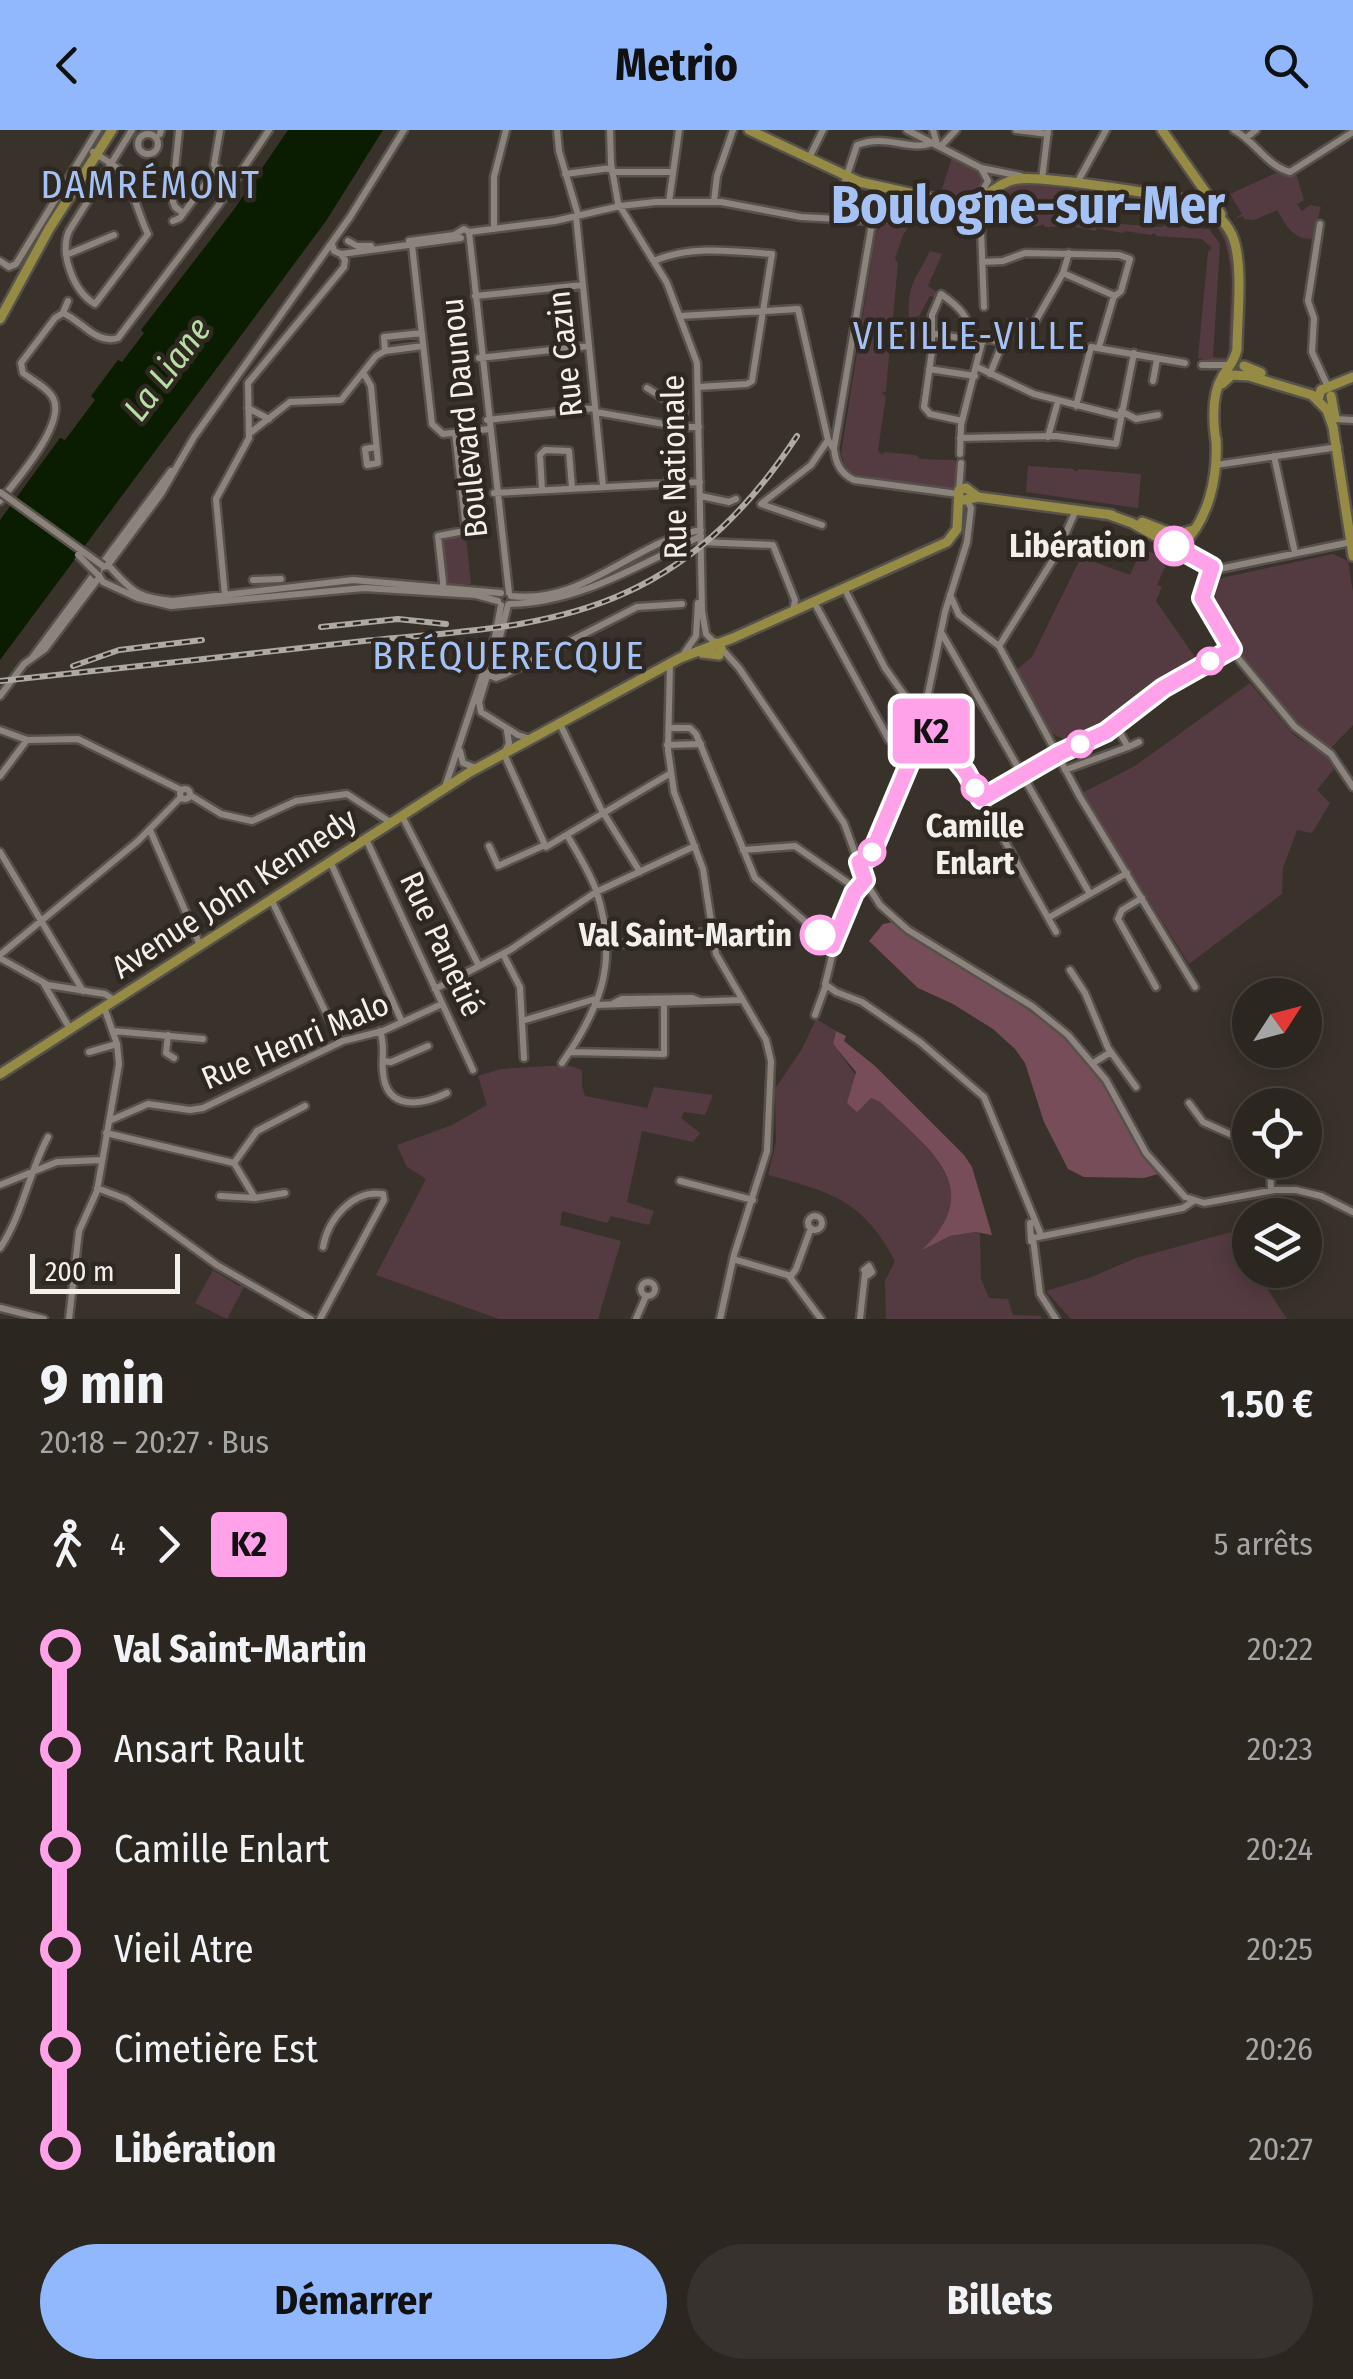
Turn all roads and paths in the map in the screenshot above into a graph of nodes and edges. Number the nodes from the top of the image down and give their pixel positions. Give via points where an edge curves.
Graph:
1 (98, 130) edge
2 (109, 130) edge
3 (132, 130) edge
4 (180, 130) edge
5 (220, 130) edge
6 (269, 130) edge
7 (404, 130) edge
8 (506, 130) edge
9 (558, 130) edge
10 (610, 130) edge
11 (679, 130) edge
12 (733, 130) edge
13 (749, 130) edge
14 (822, 130) edge
15 (907, 130) edge
16 (933, 130) edge
17 (956, 130) edge
18 (1016, 130) edge
19 (1106, 130) edge
20 (1162, 130) edge
21 (1234, 130) edge
22 (1256, 130) edge
23 (1048, 132) edge
24 (1353, 132) edge
25 (1246, 138) junction
26 (936, 145) junction
27 (94, 153) junction
28 (809, 159) junction
29 (110, 164) junction
30 (216, 168) junction
31 (981, 168) junction
32 (612, 170) junction
33 (673, 172) junction
34 (565, 174) junction
35 (846, 177) junction
36 (1028, 178) junction
37 (1042, 179) junction
38 (234, 182) junction
39 (1070, 183) junction
40 (902, 194) junction
41 (1208, 195) junction
42 (714, 201) junction
43 (939, 201) junction
44 (668, 202) junction
45 (976, 202) junction
46 (1193, 202) junction
47 (620, 206) junction
48 (183, 213) junction
49 (898, 213) junction
50 (577, 216) junction
51 (350, 217) junction
52 (832, 220) junction
53 (877, 221) junction
54 (173, 222) dead end
55 (1320, 224) dead end
56 (494, 228) junction
57 (1232, 234) junction
58 (114, 235) dead end
59 (465, 236) junction
60 (334, 240) junction
61 (348, 240) junction
62 (412, 245) junction
63 (341, 253) junction
64 (1070, 253) junction
65 (66, 255) junction
66 (0, 261) edge
67 (654, 261) junction
68 (982, 262) junction
69 (314, 270) junction
70 (1063, 273) junction
71 (583, 285) junction
72 (74, 296) junction
73 (475, 296) junction
74 (1116, 296) junction
75 (984, 307) dead end
76 (763, 310) junction
77 (63, 314) junction
78 (0, 316) edge
79 (680, 316) junction
80 (422, 333) junction
81 (933, 334) junction
82 (906, 335) dead end
83 (968, 339) junction
84 (983, 342) junction
85 (1003, 342) junction
86 (424, 346) junction
87 (589, 346) junction
88 (1095, 347) junction
89 (385, 351) junction
90 (1134, 352) junction
91 (480, 358) junction
92 (1158, 359) junction
93 (1185, 363) dead end
94 (1202, 364) dead end
95 (977, 366) junction
96 (1237, 367) junction
97 (930, 370) junction
98 (991, 373) junction
99 (364, 374) junction
100 (973, 375) junction
101 (1353, 380) edge
102 (1153, 382) dead end
103 (698, 387) junction
104 (647, 388) dead end
105 (1325, 394) junction
106 (1058, 401) junction
107 (1076, 406) junction
108 (248, 408) junction
109 (596, 410) junction
110 (1121, 414) junction
111 (1158, 415) dead end
112 (1335, 418) junction
113 (269, 420) junction
114 (1353, 420) edge
115 (962, 421) junction
116 (488, 425) junction
117 (682, 427) junction
118 (699, 427) junction
119 (250, 433) junction
120 (456, 433) junction
121 (1048, 437) junction
122 (960, 438) junction
123 (828, 440) junction
124 (376, 447) dead end
125 (1338, 447) junction
126 (834, 448) junction
127 (184, 454) junction
128 (1274, 456) junction
129 (1216, 466) junction
130 (700, 482) junction
131 (667, 483) junction
132 (604, 486) junction
133 (572, 488) junction
134 (542, 490) junction
135 (495, 493) junction
136 (701, 496) junction
137 (0, 497) edge
138 (965, 497) junction
139 (736, 499) dead end
140 (1076, 510) junction
141 (822, 525) dead end
142 (492, 527) junction
143 (466, 530) junction
144 (1353, 530) edge
145 (701, 536) junction
146 (1178, 541) junction
147 (1352, 542) edge
148 (1315, 549) junction
149 (1295, 554) junction
150 (1353, 556) edge
151 (1212, 567) junction
152 (110, 569) junction
153 (281, 579) dead end
154 (102, 580) junction
155 (253, 580) dead end
156 (844, 588) junction
157 (444, 590) junction
158 (950, 595) junction
159 (226, 598) junction
160 (505, 599) junction
161 (814, 602) junction
162 (695, 606) junction
163 (793, 612) junction
164 (940, 632) junction
165 (999, 646) junction
166 (714, 648) junction
167 (1232, 649) junction
168 (32, 658) junction
169 (674, 663) junction
170 (486, 674) junction
171 (0, 696) edge
172 (919, 716) junction
173 (490, 720) junction
174 (560, 724) junction
175 (926, 724) junction
176 (467, 726) junction
177 (1116, 726) junction
178 (505, 728) junction
179 (669, 728) junction
180 (0, 730) edge
181 (540, 735) junction
182 (27, 740) junction
183 (1138, 742) dead end
184 (701, 744) junction
185 (461, 745) junction
186 (668, 745) junction
187 (1128, 747) junction
188 (913, 753) junction
189 (504, 754) junction
190 (1057, 755) junction
191 (478, 768) junction
192 (1066, 770) junction
193 (671, 773) junction
194 (1022, 775) junction
195 (0, 776) edge
196 (1353, 787) edge
197 (184, 794) junction
198 (431, 796) junction
199 (981, 799) junction
200 (604, 812) junction
201 (402, 815) junction
202 (390, 822) junction
203 (150, 830) junction
204 (567, 835) junction
205 (365, 838) junction
206 (545, 844) junction
207 (489, 846) dead end
208 (695, 846) junction
209 (742, 850) junction
210 (0, 852) edge
211 (330, 861) junction
212 (860, 865) junction
213 (640, 872) junction
214 (1127, 874) junction
215 (865, 880) junction
216 (857, 888) junction
217 (870, 890) junction
218 (596, 892) junction
219 (1090, 894) junction
220 (1142, 898) junction
221 (271, 899) junction
222 (1048, 918) junction
223 (42, 921) junction
224 (712, 931) junction
225 (1056, 932) dead end
226 (200, 945) junction
227 (608, 946) junction
228 (832, 946) junction
229 (503, 954) junction
230 (0, 956) edge
231 (480, 966) junction
232 (1070, 970) dead end
233 (44, 984) junction
234 (826, 984) junction
235 (1156, 987) dead end
236 (1195, 987) dead end
237 (436, 989) junction
238 (83, 990) junction
239 (743, 1000) junction
240 (702, 1001) junction
241 (596, 1002) junction
242 (109, 1004) junction
243 (442, 1004) junction
244 (612, 1004) junction
245 (664, 1004) junction
246 (816, 1015) dead end
247 (522, 1021) junction
248 (402, 1022) junction
249 (70, 1029) junction
250 (380, 1031) junction
251 (113, 1032) junction
252 (168, 1035) junction
253 (203, 1039) dead end
254 (340, 1042) junction
255 (116, 1044) junction
256 (428, 1046) dead end
257 (89, 1052) dead end
258 (570, 1052) junction
259 (1110, 1052) junction
260 (174, 1058) dead end
261 (524, 1058) dead end
262 (384, 1061) junction
263 (1093, 1063) junction
264 (562, 1064) dead end
265 (473, 1070) dead end
266 (0, 1074) edge
267 (1136, 1086) dead end
268 (448, 1092) dead end
269 (1188, 1104) dead end
270 (304, 1106) dead end
271 (109, 1121) junction
272 (106, 1133) junction
273 (1232, 1135) edge
274 (48, 1137) dead end
275 (101, 1160) junction
276 (234, 1163) junction
277 (33, 1169) junction
278 (1271, 1178) edge
279 (680, 1181) dead end
280 (0, 1185) edge
281 (97, 1188) junction
282 (1271, 1190) junction
283 (285, 1193) dead end
284 (220, 1196) dead end
285 (254, 1198) junction
286 (753, 1200) junction
287 (1192, 1202) junction
288 (1353, 1215) edge
289 (1036, 1222) junction
290 (811, 1228) dead end
291 (1041, 1235) junction
292 (1032, 1243) junction
293 (324, 1247) dead end
294 (0, 1248) edge
295 (733, 1259) junction
296 (865, 1274) dead end
297 (789, 1276) junction
298 (646, 1296) dead end
299 (2, 1308) edge
300 (44, 1319) edge
301 (69, 1319) edge
302 (310, 1319) edge
303 (320, 1319) edge
304 (636, 1319) edge
305 (720, 1319) edge
306 (820, 1319) edge
307 (860, 1319) edge
308 (1056, 1319) edge

1 - 66 street via 16,264
2 - 27 main road
3 - 29 street
4 - 48 street via 172,200
5 - 30 street
6 - 38 street
7 - 51 street
8 - 56 street via 494,176
9 - 34 street, Rue Cazin
10 - 32 street, Rue Nationale
11 - 33 street
12 - 42 street
13 - 28 main road
14 - 28 street
15 - 26 street
16 - 26 street
17 - 26 street
18 - 23 street
19 - 39 street via 1082,179
20 - 41 main road
21 - 25 street
22 - 25 street
23 - 37 street
24 - 25 street via 1290,172
26 - 31 street
26 - 35 street via 860,143
27 - 29 street
27 - 78 main road
28 - 35 main road
29 - 65 street via 67,234
29 - 72 street via 126,178 148,233 98,304
30 - 38 street
30 - 48 street
31 - 36 street
31 - 45 street via 988,183
32 - 33 street
32 - 34 street
32 - 47 street, Rue Nationale
33 - 44 street
34 - 50 street, Rue Cazin
35 - 40 main road
35 - 52 street
36 - 37 main road
36 - 45 main road via 1000,184
37 - 39 main road
38 - 77 street via 118,338 101,339
39 - 46 main road
40 - 43 main road
40 - 49 street via 909,204
41 - 46 main road via 1207,203
41 - 57 main road
42 - 44 street
42 - 52 street
43 - 45 main road
43 - 49 street
44 - 47 street
45 - 68 street
46 - 57 main road via 1216,214
47 - 50 street
47 - 67 street, Rue Nationale
48 - 54 street
49 - 53 street
50 - 56 street
50 - 71 street, Rue Cazin
51 - 60 street
51 - 61 street
52 - 53 street
53 - 126 street
55 - 105 street via 1308,302 1312,352
56 - 59 street
57 - 96 main road
58 - 65 street
59 - 61 street via 365,247
59 - 62 street
59 - 73 street, Boulevard Daunou
59 - 91 street, Boulevard Daunou
60 - 61 street
60 - 63 street
60 - 69 street
61 - 63 street
62 - 63 street
62 - 80 street
63 - 69 street
63 - 108 street via 346,265 252,374
64 - 68 street via 1020,253
64 - 70 street
64 - 74 street via 1129,257
65 - 72 street
67 - 76 street via 724,250 772,254
67 - 79 street, Rue Nationale
68 - 75 street
69 - 127 street
70 - 74 street
70 - 85 street via 1036,321 1012,327
71 - 73 street
71 - 87 street, Rue Cazin
72 - 77 street
73 - 91 street, Boulevard Daunou
74 - 88 street
76 - 79 street
76 - 103 street via 751,382
76 - 123 street via 798,309
77 - 137 street via 20,367 52,396 52,422
79 - 103 street, Rue Nationale via 696,358
80 - 86 street
80 - 89 street via 384,337
81 - 82 street
81 - 83 street
81 - 83 street via 940,294 961,308
81 - 97 street
83 - 84 street
84 - 85 street
84 - 95 street
85 - 98 street
86 - 89 street
86 - 120 street via 432,424 441,434
87 - 91 street
87 - 109 street, Rue Cazin
88 - 90 street
88 - 107 street
89 - 99 street
90 - 92 street
90 - 110 street
91 - 116 street, Boulevard Daunou
92 - 93 street
92 - 102 street
94 - 96 street
95 - 98 street
95 - 100 street
96 - 105 main road
96 - 129 main road via 1220,380 1214,405
97 - 100 street
97 - 115 street via 926,412
98 - 106 street
99 - 113 street via 339,400 293,401
99 - 124 street
100 - 115 street
101 - 105 main road
103 - 118 street, Rue Nationale
104 - 117 street via 684,412
105 - 112 main road
105 - 125 main road
106 - 107 street
106 - 121 street
107 - 110 street
108 - 113 street
108 - 119 street
109 - 116 street
109 - 117 street
109 - 132 street, Rue Cazin
110 - 111 street
110 - 121 street via 1116,444
112 - 114 street
112 - 125 main road
113 - 119 street
115 - 122 street
116 - 120 street
116 - 135 street, Boulevard Daunou
117 - 118 street
117 - 131 street
118 - 130 street, Rue Nationale
119 - 159 street via 216,499
120 - 143 street
121 - 122 street
122 - 138 street
123 - 126 street
123 - 141 street via 811,466 761,504
125 - 128 street
125 - 144 main road
125 - 147 main road
126 - 138 street via 840,468 854,480
127 - 152 street
127 - 168 street
128 - 129 street
128 - 149 street
129 - 146 main road via 1199,526
130 - 131 street
130 - 136 street, Rue Nationale
131 - 132 street
132 - 133 street
133 - 134 street
133 - 134 street via 569,451 546,450 540,455
134 - 135 street
135 - 142 street, Boulevard Daunou
136 - 139 street
136 - 145 street, Rue Nationale
137 - 152 street, bridge
137 - 154 street, bridge
138 - 140 main road
138 - 156 main road via 949,540
138 - 158 street via 968,534
140 - 146 main road via 1130,518
140 - 165 street
142 - 143 street
142 - 160 street, Boulevard Daunou
143 - 157 street via 438,536
145 - 160 street via 586,591 545,602
145 - 162 street, Rue Nationale
145 - 163 street via 773,545
146 - 151 street
147 - 148 street
147 - 150 main road
148 - 149 street
148 - 150 street
149 - 151 street
151 - 167 street via 1202,598
152 - 154 street, bridge
152 - 154 street
152 - 159 street via 154,599
153 - 155 street
154 - 159 street via 159,604
154 - 168 street
156 - 161 main road
156 - 172 street via 880,660
157 - 159 street via 352,586
157 - 160 street
158 - 164 street
158 - 165 street via 959,615
160 - 170 street, Boulevard Daunou
161 - 163 main road
161 - 188 street via 888,740
162 - 166 street, Rue Nationale
162 - 169 street, Rue Nationale via 696,639
162 - 170 street via 640,606 504,676
163 - 166 main road
164 - 172 street
164 - 194 street
165 - 190 street
166 - 169 main road
166 - 212 street via 743,675 841,818
167 - 177 street via 1163,688
167 - 196 street via 1291,722 1331,754
168 - 171 street
169 - 174 main road
169 - 179 street
170 - 173 street via 479,705
170 - 176 street
172 - 175 street
173 - 176 street via 475,714
173 - 178 street
174 - 181 main road
174 - 200 street
175 - 188 street
175 - 199 street
176 - 185 street
177 - 187 street
177 - 190 street
178 - 181 street via 526,739
178 - 189 street via 510,743
179 - 184 street via 692,729
179 - 186 street
180 - 182 street
181 - 189 main road
182 - 195 street
182 - 197 street via 78,739
183 - 187 street
184 - 186 street
184 - 209 street
185 - 191 street via 462,762
185 - 198 street via 448,782
186 - 193 street
187 - 192 street
188 - 212 street via 870,857
189 - 191 main road
189 - 206 street
190 - 192 street
190 - 194 street
191 - 198 main road, Avenue John Kennedy
192 - 214 street
193 - 200 street
193 - 208 street
194 - 199 street
194 - 219 street
197 - 202 street via 220,813 254,820 296,800 346,794
197 - 203 street
198 - 201 main road, Avenue John Kennedy
199 - 222 street
200 - 204 street
200 - 213 street
201 - 202 main road, Avenue John Kennedy
201 - 231 street
202 - 205 main road, Avenue John Kennedy
203 - 223 street
203 - 226 street
204 - 206 street
204 - 218 street
205 - 211 main road, Avenue John Kennedy
205 - 237 street, Rue Panetié
206 - 207 street via 498,866
208 - 213 street
208 - 224 street
209 - 216 street via 795,846
209 - 228 street via 757,880
210 - 223 street
211 - 221 main road, Avenue John Kennedy
211 - 248 street
212 - 215 street
213 - 218 street
214 - 219 street
214 - 220 street
215 - 216 street
215 - 217 street
216 - 217 street
216 - 228 street
217 - 263 street via 900,924 1039,1011
218 - 227 street
218 - 229 street
219 - 222 street
220 - 235 street via 1118,919
220 - 236 street
221 - 226 main road, Avenue John Kennedy
221 - 254 street
222 - 225 street
223 - 230 street
223 - 238 street
224 - 227 street
224 - 239 street via 717,956
226 - 242 main road, Avenue John Kennedy
227 - 241 street
228 - 234 street
229 - 231 street
229 - 247 street via 520,986
230 - 233 street
231 - 237 street
232 - 259 street
233 - 238 street
233 - 249 street
234 - 246 street
234 - 289 street via 920,1042 984,1097
237 - 243 street, Rue Panetié
238 - 242 street via 107,994
239 - 240 street
239 - 286 street via 769,1048 768,1151
240 - 244 street
240 - 245 street
241 - 244 street
241 - 247 street
241 - 258 street
242 - 249 main road, Avenue John Kennedy
242 - 251 street
243 - 248 street, Rue Henri Malo
243 - 265 street, Rue Panetié
244 - 245 street
245 - 258 street via 664,1054
247 - 261 street
248 - 250 street, Rue Henri Malo
249 - 266 main road, Avenue John Kennedy
250 - 254 street, Rue Henri Malo
250 - 262 street
251 - 252 street
251 - 255 street
252 - 253 street
252 - 260 street via 166,1053
254 - 271 street, Rue Henri Malo via 203,1108 148,1104
255 - 257 street
255 - 271 street
256 - 262 street
258 - 264 street
259 - 263 street
259 - 267 street
262 - 268 street via 385,1082 402,1100 419,1104
263 - 287 street via 1146,1154
269 - 273 street via 1204,1122
270 - 276 street via 257,1131
271 - 272 street
272 - 275 street
272 - 276 street
274 - 277 street
275 - 277 street
275 - 281 street
276 - 285 street
277 - 280 street
277 - 294 street
278 - 282 street
279 - 286 street
281 - 301 street via 79,1232
281 - 302 street via 126,1199 221,1267
282 - 287 street
282 - 288 street via 1299,1190
283 - 285 street
284 - 285 street
286 - 295 street
287 - 291 street
289 - 291 street
289 - 292 street via 1030,1224
290 - 297 street
291 - 292 street
292 - 308 street via 1041,1296
293 - 303 street via 342,1209 384,1194
295 - 297 street
295 - 305 street
296 - 307 street
297 - 306 street
298 - 304 street
299 - 300 street

